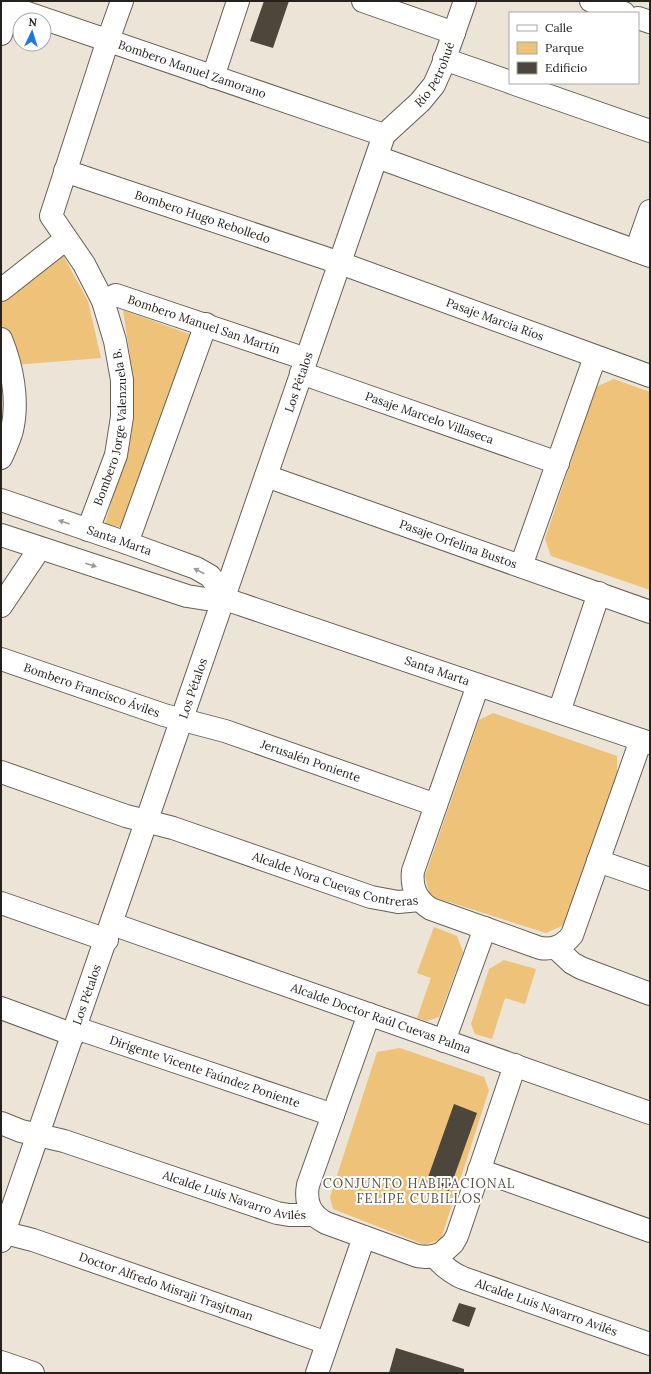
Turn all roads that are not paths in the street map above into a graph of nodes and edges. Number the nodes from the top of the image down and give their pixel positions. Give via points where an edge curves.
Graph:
1 (122, 1) edge
2 (238, 1) edge
3 (363, 1) edge
4 (465, 1) edge
5 (591, 1) edge
6 (6, 6) edge
7 (621, 12) edge
8 (639, 18) edge
9 (650, 22) edge
10 (454, 33) junction
11 (1, 34) edge
12 (108, 40) junction
13 (444, 59) junction
14 (213, 77) junction
15 (509, 82) edge
16 (514, 84) edge
17 (650, 131) edge
18 (384, 135) junction
19 (377, 156) junction
20 (65, 171) junction
21 (650, 211) edge
22 (66, 239) junction
23 (643, 253) edge
24 (340, 263) junction
25 (1, 290) edge
26 (103, 301) junction
27 (206, 324) junction
28 (1, 339) edge
29 (595, 357) junction
30 (304, 366) junction
31 (650, 376) edge
32 (1, 458) edge
33 (558, 463) junction
34 (266, 476) junction
35 (1, 500) edge
36 (88, 530) junction
37 (1, 535) edge
38 (127, 543) junction
39 (40, 548) junction
40 (521, 566) junction
41 (599, 593) junction
42 (225, 599) junction
43 (1, 606) edge
44 (650, 612) edge
45 (1, 659) edge
46 (478, 685) junction
47 (559, 712) junction
48 (183, 720) junction
49 (645, 741) edge
50 (1, 772) edge
51 (436, 805) junction
52 (148, 822) junction
53 (598, 861) junction
54 (650, 879) edge
55 (420, 900) junction
56 (1, 903) edge
57 (484, 928) junction
58 (110, 932) junction
59 (556, 948) junction
60 (650, 994) edge
61 (1, 1008) edge
62 (369, 1014) junction
63 (75, 1031) junction
64 (444, 1040) junction
65 (515, 1065) junction
66 (650, 1113) edge
67 (333, 1116) junction
68 (1, 1123) edge
69 (38, 1135) junction
70 (479, 1170) junction
71 (315, 1215) junction
72 (650, 1231) edge
73 (2, 1235) edge
74 (364, 1237) junction
75 (434, 1256) junction
76 (327, 1343) junction
77 (650, 1344) edge
78 (1, 1362) edge
79 (34, 1373) edge
80 (317, 1373) edge

1 - 12 street, Bombero Jorge Valenzuela B.
2 - 14 street
3 - 10 street
4 - 10 street, Río Petrohué
5 - 7 street
6 - 11 street
6 - 12 street, Bombero Manuel Zamorano
8 - 9 street
10 - 13 street, Río Petrohué
12 - 14 street, Bombero Manuel Zamorano
12 - 20 street, Bombero Jorge Valenzuela B.
13 - 15 street
13 - 18 street, Río Petrohué via 434,85 427,94
14 - 18 street, Bombero Manuel Zamorano
16 - 17 street
18 - 19 street, Los Pétalos
19 - 23 street
19 - 24 street, Los Pétalos
20 - 22 street, Bombero Jorge Valenzuela B. via 51,216
20 - 24 street, Bombero Hugo Rebolledo
21 - 23 street
22 - 25 street
22 - 26 street, Bombero Jorge Valenzuela B. via 84,264
24 - 29 street, Pasaje Marcia Ríos
24 - 30 street, Los Pétalos
26 - 27 street, Bombero Manuel San Martín via 116,295
26 - 36 street, Bombero Jorge Valenzuela B. via 116,341 122,380 122,417 116,455
27 - 30 street, Bombero Manuel San Martín
27 - 38 street
28 - 32 street via 12,377 14,412 12,430
29 - 31 street, Pasaje Marcia Ríos
29 - 33 street
30 - 33 street, Pasaje Marcelo Villaseca
30 - 34 street, Los Pétalos
33 - 40 street
34 - 40 street, Pasaje Orfelina Bustos
34 - 42 street, Los Pétalos
36 -> 35 street, Santa Marta
36 - 38 street, Santa Marta
37 - 39 street, Santa Marta
42 -> 38 street, Santa Marta via 210,576 196,568
39 -> 42 street, Santa Marta via 187,596
39 - 43 street
40 - 41 street, Pasaje Orfelina Bustos
41 - 44 street, Pasaje Orfelina Bustos
41 - 47 street
42 - 46 street, Santa Marta
42 - 48 street, Los Pétalos
45 - 48 street, Bombero Francisco Áviles
46 - 47 street, Santa Marta
46 - 51 street
47 - 49 street, Santa Marta
48 - 51 street, Jerusalén Poniente via 225,731
48 - 52 street, Los Pétalos
49 - 53 street
50 - 52 street, Alcalde Nora Cuevas Contreras
51 - 55 street via 413,871 413,886
52 - 55 street, Alcalde Nora Cuevas Contreras via 173,828 371,897 398,902
52 - 58 street, Los Pétalos
53 - 54 street
53 - 59 street via 572,935
55 - 57 street, Alcalde Nora Cuevas Contreras via 431,910
56 - 58 street, Alcalde Doctor Raúl Cuevas Palma
57 - 59 street, Alcalde Nora Cuevas Contreras via 540,948
57 - 64 street
58 - 62 street, Alcalde Doctor Raúl Cuevas Palma
58 - 63 street, Los Pétalos
59 - 60 street via 581,968
61 - 63 street, Dirigente Vicente Faúndez Poniente
62 - 64 street, Alcalde Doctor Raúl Cuevas Palma
62 - 67 street
63 - 67 street, Dirigente Vicente Faúndez Poniente
63 - 69 street, Los Pétalos
64 - 65 street, Alcalde Doctor Raúl Cuevas Palma
65 - 66 street, Alcalde Doctor Raúl Cuevas Palma
65 - 70 street
67 - 71 street via 308,1185 308,1202
68 - 69 street, Alcalde Luis Navarro Avilés
69 - 71 street, Alcalde Luis Navarro Avilés via 64,1141 277,1213
69 - 73 street, Los Pétalos
70 - 72 street
70 - 75 street via 457,1236 448,1248
71 - 74 street, Alcalde Luis Navarro Avilés via 326,1223
73 - 76 street, Doctor Alfredo Misraji Trasjtman via 33,1240
74 - 75 street, Alcalde Luis Navarro Avilés via 418,1256
74 - 76 street
75 - 77 street, Alcalde Luis Navarro Avilés via 452,1273 463,1278
76 - 80 street
78 - 79 street

